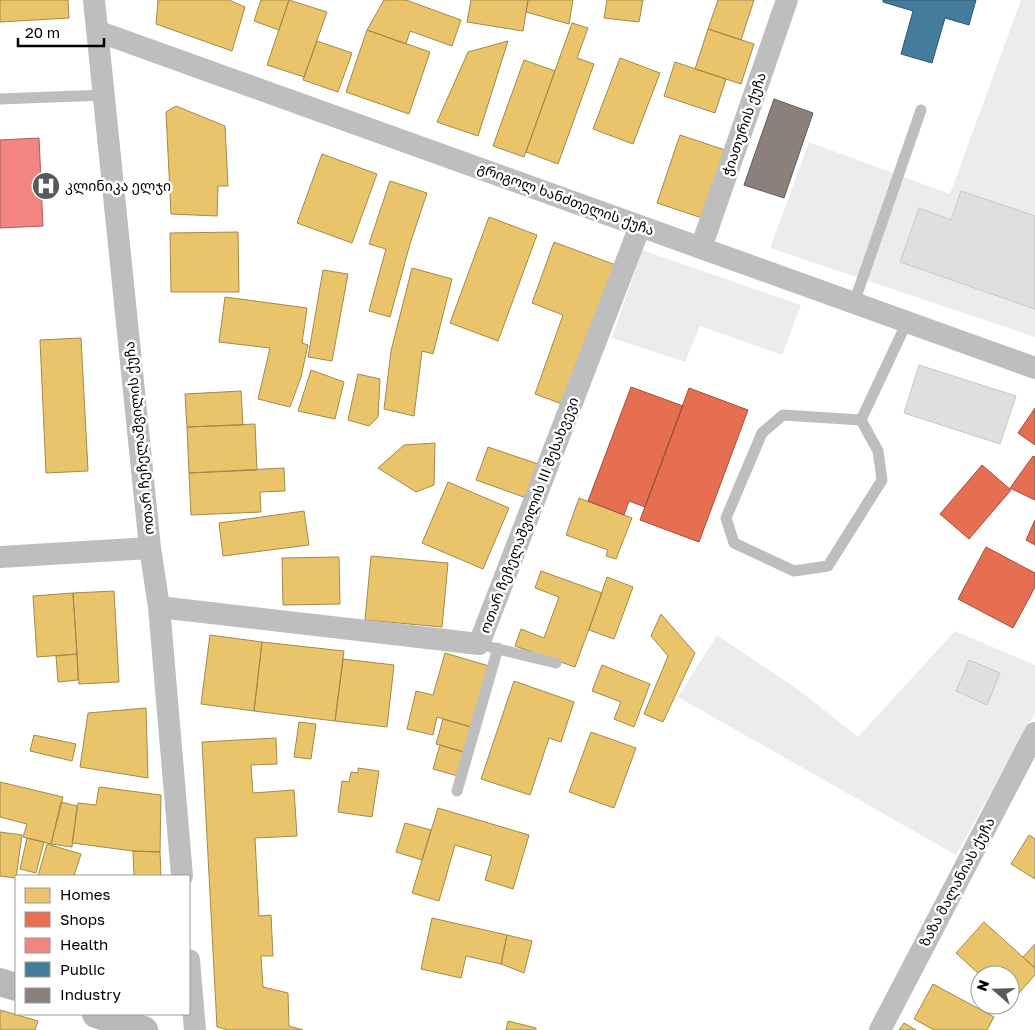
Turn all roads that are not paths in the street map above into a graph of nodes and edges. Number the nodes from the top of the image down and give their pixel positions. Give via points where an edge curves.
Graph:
1 (94, 0) edge
2 (787, 0) edge
3 (97, 30) junction
4 (104, 95) junction
5 (0, 99) edge
6 (922, 110) dead end
7 (640, 226) junction
8 (702, 248) junction
9 (854, 303) junction
10 (908, 322) junction
11 (1035, 368) edge
12 (861, 420) junction
13 (150, 548) junction
14 (0, 557) edge
15 (159, 606) junction
16 (488, 646) junction
17 (556, 663) dead end
18 (1035, 733) edge
19 (457, 791) dead end
20 (182, 875) edge
21 (190, 974) edge
22 (0, 982) edge
23 (15, 987) edge
24 (99, 1015) edge
25 (144, 1030) edge
26 (194, 1030) edge
27 (880, 1030) edge

1 - 3 street, ოთარ ჩეჩელაშვილის ქუჩა
2 - 8 street, ჭიათურის ქუჩა
3 - 4 street, ოთარ ჩეჩელაშვილის ქუჩა
3 - 7 street, გრიგოლ ხანძთელის ქუჩა
4 - 5 lane
4 - 13 street, ოთარ ჩეჩელაშვილის ქუჩა
6 - 9 lane
7 - 8 street, გრიგოლ ხანძთელის ქუჩა
7 - 16 street, ოთარ ჩეჩელაშვილის III შესახვევი
8 - 9 street, გრიგოლ ხანძთელის ქუჩა
9 - 10 street, გრიგოლ ხანძთელის ქუჩა
10 - 11 street, გრიგოლ ხანძთელის ქუჩა
10 - 12 lane
12 - 12 lane via 878,451 882,480 828,566 794,571 734,544 726,518 762,433 783,415
13 - 14 street
13 - 15 street, ოთარ ჩეჩელაშვილის ქუჩა
15 - 16 street, ოთარ ჩეჩელაშვილის III შესახვევი
15 - 20 street, ოთარ ჩეჩელაშვილის ქუჩა
16 - 17 lane
16 - 19 lane
18 - 27 street, ზაზა მალანიას ქუჩა
21 - 26 street
22 - 23 main road
24 - 25 main road

